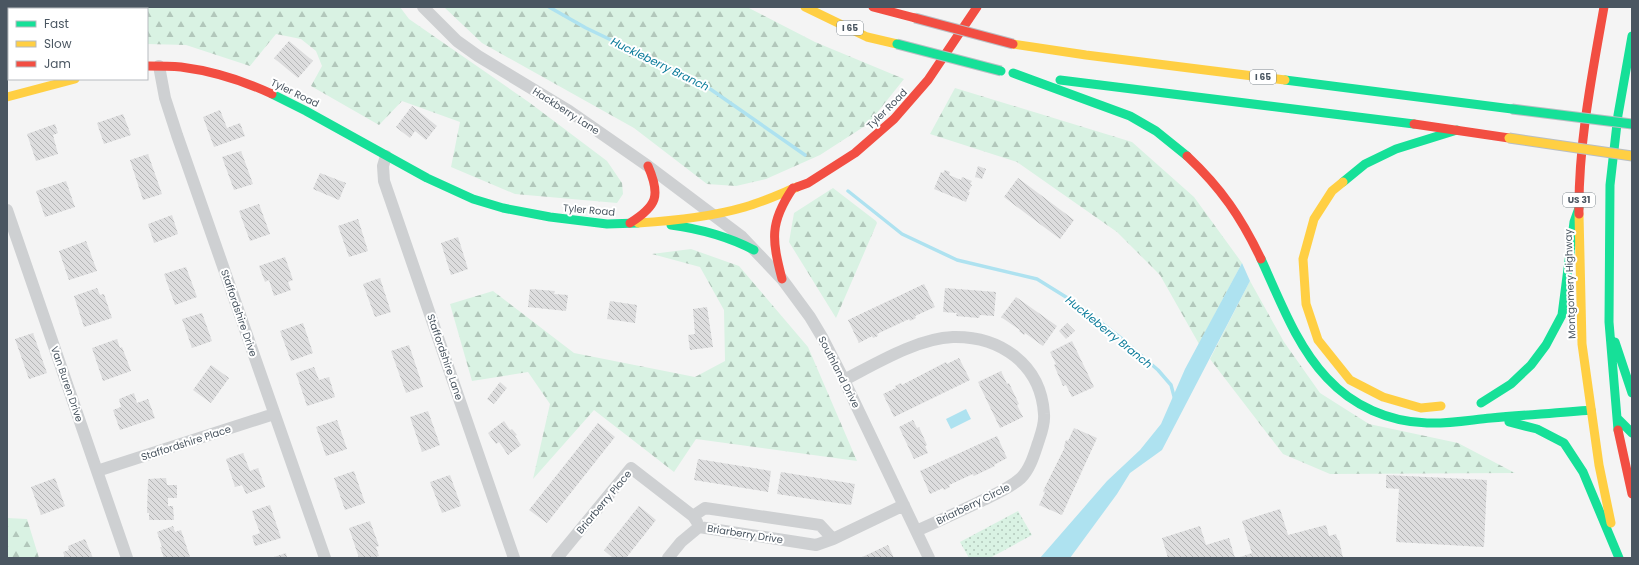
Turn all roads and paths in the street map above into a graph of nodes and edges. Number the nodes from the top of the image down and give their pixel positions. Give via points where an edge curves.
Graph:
1 (423, 7) edge
2 (805, 7) edge
3 (873, 7) edge
4 (977, 7) edge
5 (1604, 7) edge
6 (1632, 36) edge
7 (153, 66) edge
8 (1013, 73) junction
9 (71, 80) edge
10 (7, 97) edge
11 (1632, 124) edge
12 (1456, 130) junction
13 (386, 156) junction
14 (1632, 156) edge
15 (648, 166) junction
16 (793, 188) junction
17 (1579, 208) junction
18 (7, 210) edge
19 (712, 214) junction
20 (655, 222) junction
21 (630, 223) junction
22 (754, 250) junction
23 (782, 279) junction
24 (1609, 322) junction
25 (844, 380) junction
26 (1632, 393) edge
27 (1584, 395) junction
28 (1504, 401) dead end
29 (1451, 406) dead end
30 (1591, 410) junction
31 (274, 414) junction
32 (1486, 417) junction
33 (1617, 418) junction
34 (1618, 433) junction
35 (1632, 433) edge
36 (1632, 448) edge
37 (97, 471) junction
38 (1632, 494) edge
39 (904, 505) junction
40 (696, 521) junction
41 (916, 531) junction
42 (833, 539) junction
43 (127, 558) edge
44 (325, 558) edge
45 (514, 558) edge
46 (557, 558) edge
47 (668, 558) edge
48 (929, 558) edge
49 (1619, 558) edge

1 - 15 street, Hackberry Lane via 452,36 478,56 569,111
2 - 8 main road, I 65, bridge via 867,37
3 - 11 main road, I 65, bridge via 1013,44
4 - 16 main road, Tyler Road via 928,80 894,120 855,153 808,183
5 - 17 main road, Montgomery Highway / US 31 via 1583,138
6 - 24 main road, US 31 via 1618,115 1610,185
7 - 13 main road, Tyler Road via 208,72 265,91
7 - 31 street, Staffordshire Drive
8 - 12 main road, I 65
8 - 32 main road via 1108,107 1142,123 1156,131 1203,172 1224,195 1243,224 1300,341 1312,360 1336,387 1353,400 1369,410 1386,416 1428,423
9 - 10 main road
12 - 14 main road, I 65, bridge
12 - 29 main road via 1389,152 1365,164 1332,191 1314,219 1303,259 1306,304 1318,340 1350,380 1383,397 1421,408
13 - 21 main road, Tyler Road via 452,190 503,208 564,219 607,224
13 - 45 street, Staffordshire Lane via 383,166 384,181
15 - 19 street, Hackberry Lane
15 - 21 main road via 656,183 656,194 650,208
16 - 19 main road, Tyler Road via 744,206
16 - 23 main road via 783,202 777,218 774,242
17 - 27 main road, Montgomery Highway / US 31
17 - 28 main road via 1574,222 1562,315 1546,345 1530,365 1511,384 1477,403
18 - 37 street, Van Buren Drive
19 - 20 main road, Tyler Road
19 - 22 street, Southland Drive via 741,236
20 - 21 main road, Tyler Road
20 - 22 main road via 712,232 734,239
22 - 23 street, Southland Drive
23 - 25 street, Southland Drive via 810,317
24 - 26 main road
24 - 33 main road, US 31
25 - 39 street, Southland Drive
25 - 41 street, Briarberry Circle via 917,345 952,337 998,345 1018,358 1036,381 1042,396 1042,430 1029,467 1021,478 1006,490
27 - 30 main road, Montgomery Highway / US 31
27 - 33 main road
30 - 32 main road
30 - 34 main road
30 - 49 main road, Montgomery Highway / US 31 via 1599,465
31 - 37 street, Staffordshire Place
31 - 44 street, Staffordshire Drive
32 - 49 main road via 1537,429 1564,443 1583,472
33 - 34 main road, US 31
33 - 35 main road
34 - 36 main road
34 - 38 main road, US 31
37 - 43 street, Van Buren Drive
39 - 41 street, Southland Drive
39 - 42 street, Briarberry Drive
40 - 42 street, Briarberry Drive via 816,545
40 - 42 street, Briarberry Drive via 706,508 820,525
40 - 46 street, Briarberry Place via 631,468
40 - 47 street
41 - 48 street, Southland Drive

